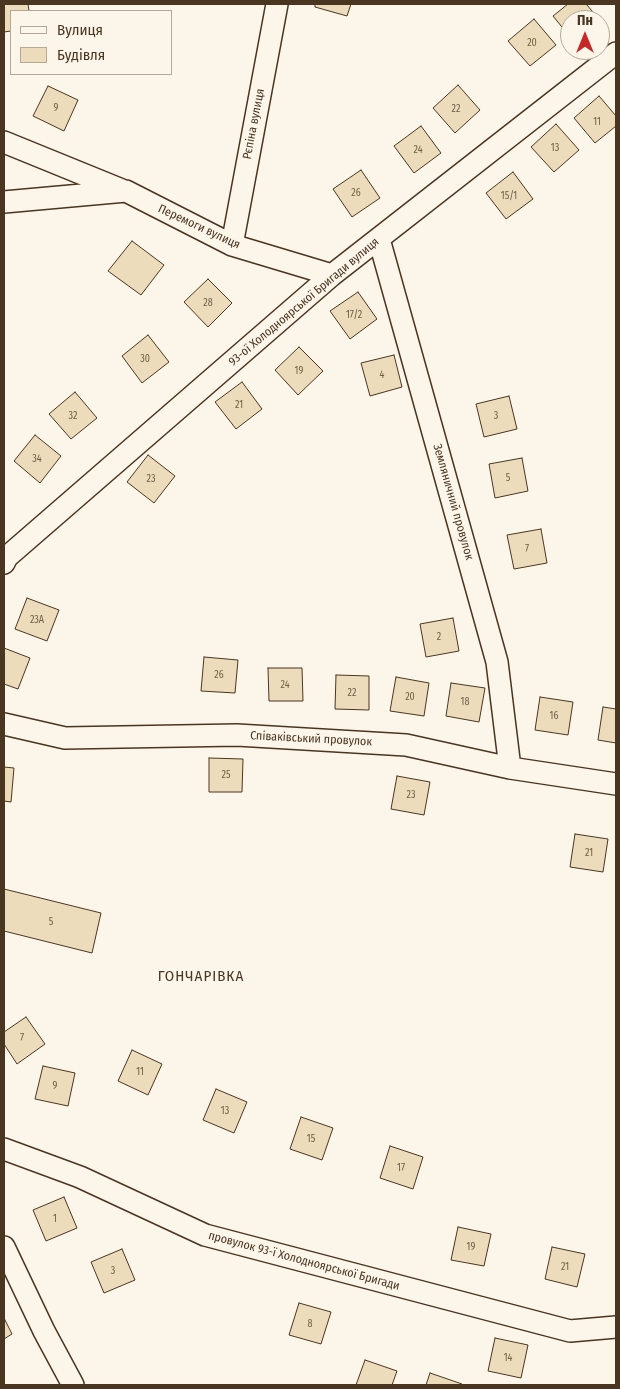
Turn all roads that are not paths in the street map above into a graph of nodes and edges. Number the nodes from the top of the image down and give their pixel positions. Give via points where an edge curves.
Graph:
1 (277, 4) edge
2 (616, 53) edge
3 (4, 142) edge
4 (126, 191) junction
5 (4, 202) edge
6 (379, 239) junction
7 (232, 245) junction
8 (332, 276) junction
9 (4, 563) edge
10 (4, 724) edge
11 (510, 768) junction
12 (616, 784) edge
13 (4, 1149) edge
14 (4, 1248) edge
15 (616, 1327) edge
16 (73, 1385) edge

1 - 7 street, Рєпіна вулиця
2 - 6 street, 93-ої Холодноярської Бригади вулиця
3 - 4 street, Перемоги вулиця
4 - 5 street
4 - 7 street, Перемоги вулиця
6 - 8 street, 93-ої Холодноярської Бригади вулиця
6 - 11 street, Земляничний провулок via 498,662
7 - 8 street, Перемоги вулиця
8 - 9 street, 93-ої Холодноярської Бригади вулиця via 7,557
10 - 11 street, Співаківський провулок via 65,738 237,735 406,745
11 - 12 street, Співаківський провулок
13 - 15 street, провулок 93-ї Холодноярської Бригади via 80,1177 205,1235 570,1331
14 - 16 street

